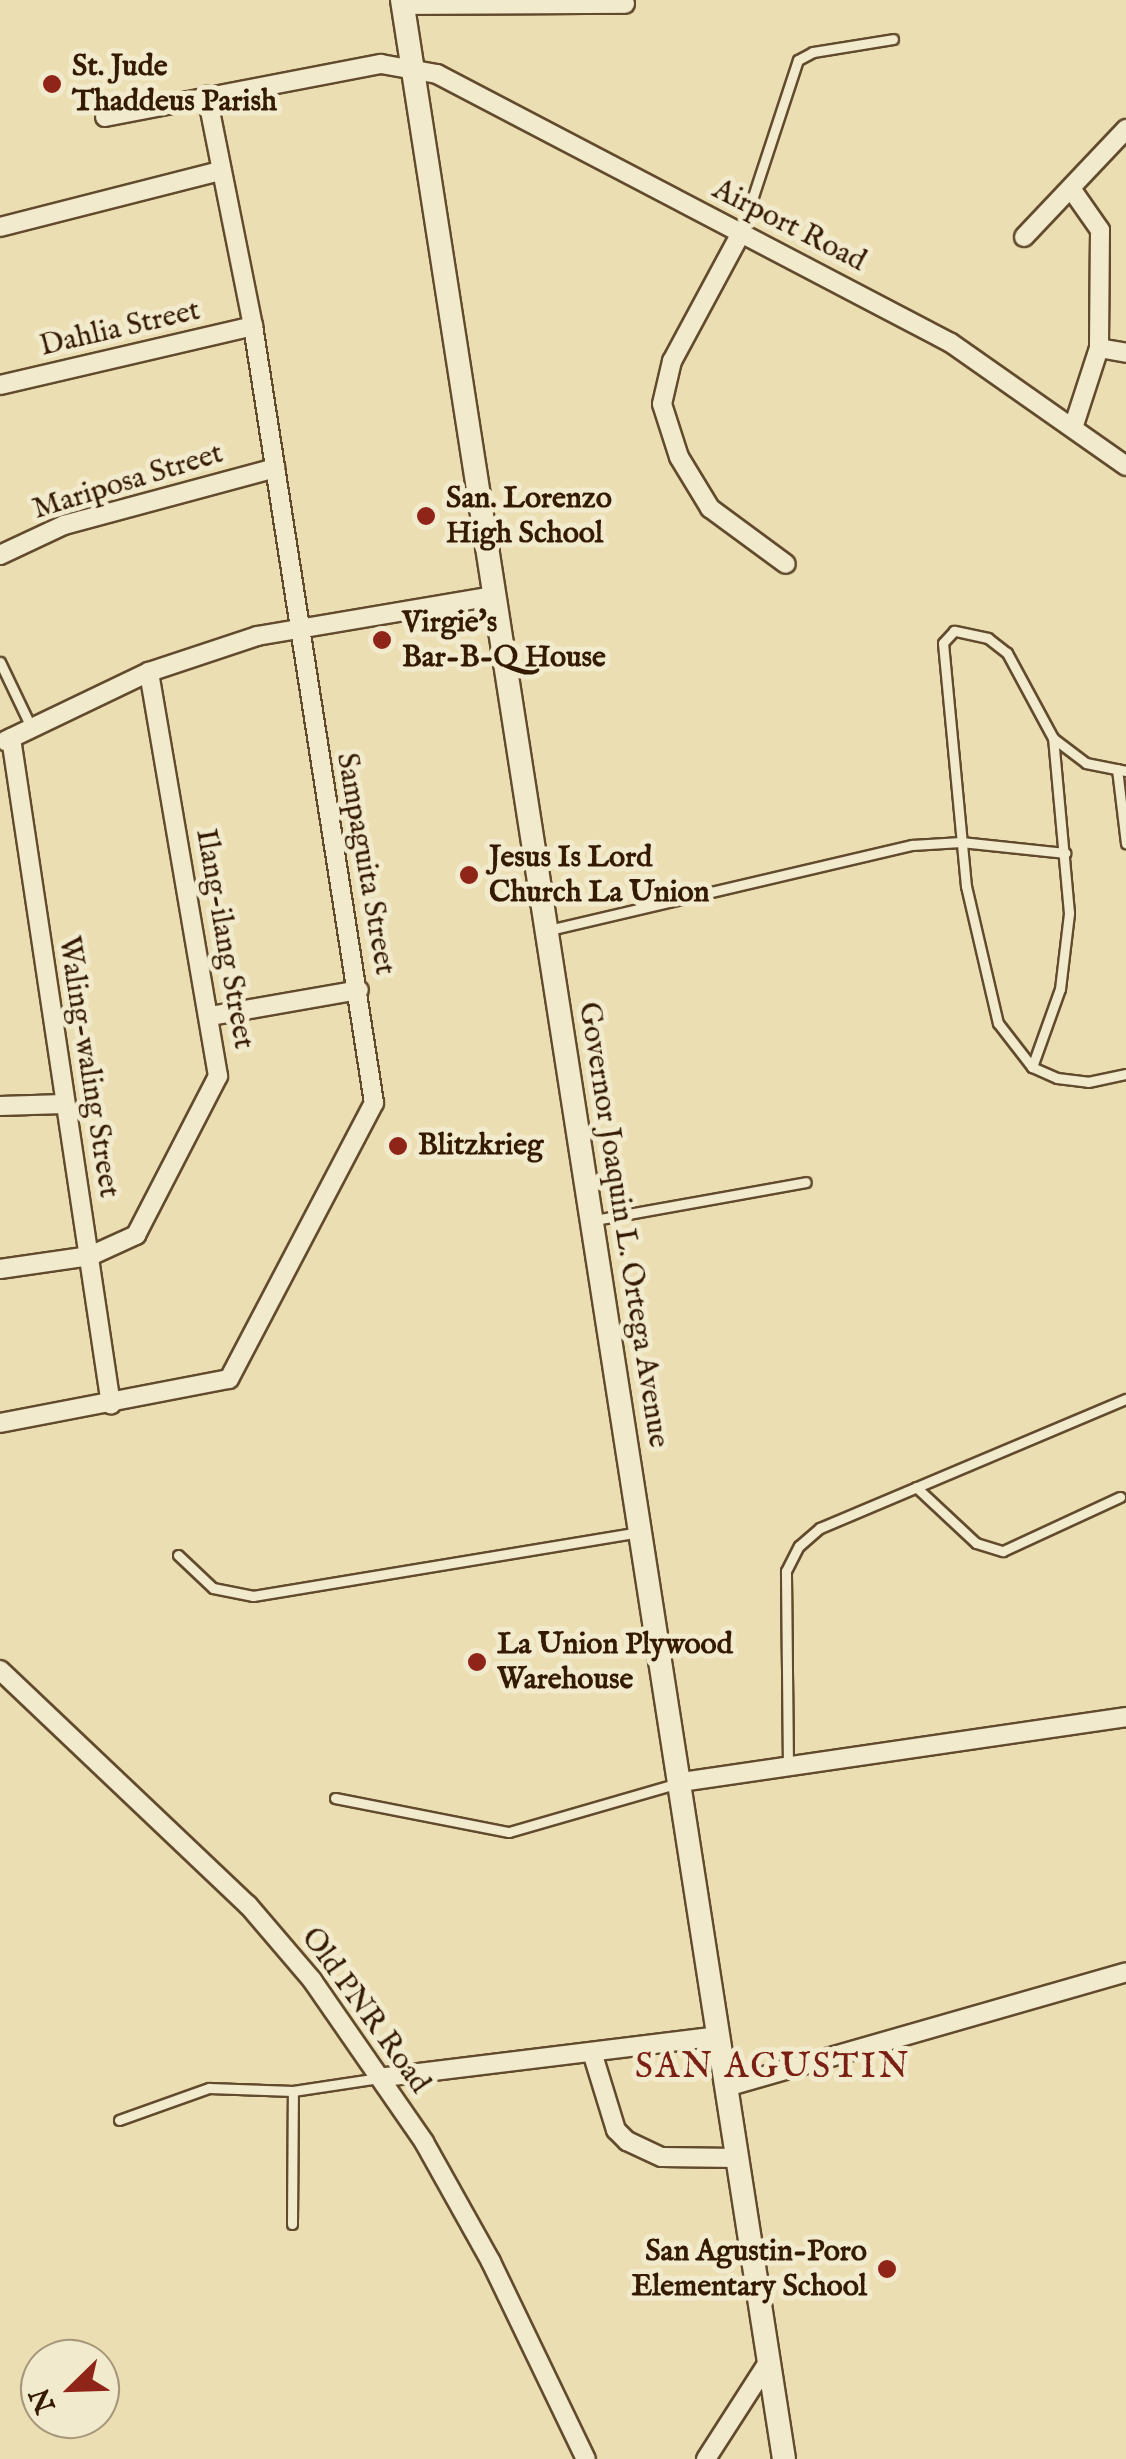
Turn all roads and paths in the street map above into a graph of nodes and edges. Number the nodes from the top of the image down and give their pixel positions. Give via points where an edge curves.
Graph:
1 (402, 2) edge
2 (624, 4) dead end
3 (893, 39) dead end
4 (410, 66) junction
5 (207, 96) junction
6 (105, 117) dead end
7 (1126, 128) edge
8 (220, 171) junction
9 (1072, 190) junction
10 (0, 226) edge
11 (741, 234) junction
12 (1024, 237) dead end
13 (253, 326) junction
14 (1099, 348) junction
15 (1126, 352) edge
16 (0, 384) edge
17 (1073, 428) junction
18 (1126, 466) edge
19 (275, 468) junction
20 (0, 555) edge
21 (786, 564) dead end
22 (494, 596) junction
23 (297, 626) junction
24 (0, 662) edge
25 (149, 672) junction
26 (31, 729) junction
27 (1053, 738) junction
28 (6, 741) edge
29 (1121, 770) edge
30 (961, 842) junction
31 (1126, 843) edge
32 (1066, 853) junction
33 (546, 931) junction
34 (359, 990) junction
35 (210, 1016) junction
36 (1032, 1067) junction
37 (1126, 1074) edge
38 (64, 1104) junction
39 (0, 1106) edge
40 (806, 1182) dead end
41 (592, 1221) junction
42 (90, 1256) junction
43 (0, 1269) edge
44 (1126, 1398) edge
45 (110, 1404) junction
46 (0, 1423) edge
47 (916, 1488) junction
48 (1120, 1498) dead end
49 (642, 1532) junction
50 (178, 1555) dead end
51 (0, 1670) edge
52 (1126, 1716) edge
53 (788, 1766) junction
54 (681, 1782) junction
55 (335, 1798) dead end
56 (1126, 1972) edge
57 (718, 2036) junction
58 (592, 2052) junction
59 (384, 2077) junction
60 (726, 2087) junction
61 (294, 2091) junction
62 (119, 2120) dead end
63 (737, 2158) junction
64 (292, 2224) dead end
65 (770, 2361) junction
66 (586, 2459) edge
67 (706, 2459) edge
68 (784, 2459) edge

1 - 2 street
1 - 4 street, Governor Joaquin L. Ortega Avenue
3 - 11 lane via 798,60
4 - 5 street via 381,64
4 - 11 street, Airport Road
4 - 22 street, Governor Joaquin L. Ortega Avenue
5 - 6 street
5 - 8 street, Sampaguita Street
7 - 9 street
8 - 10 street
8 - 13 street, Sampaguita Street
9 - 12 street via 1051,202
9 - 14 street via 1100,230
11 - 17 street, Airport Road via 951,342
11 - 21 street via 672,361 662,404 679,457 710,508
13 - 16 street, Dahlia Street
13 - 19 street, Sampaguita Street
14 - 15 street
14 - 17 street
17 - 18 street, Airport Road
19 - 20 street, Mariposa Street via 64,526
19 - 23 street, Sampaguita Street
22 - 23 street
22 - 33 street, Governor Joaquin L. Ortega Avenue
23 - 25 street
23 - 34 street, Sampaguita Street
24 - 26 lane
25 - 26 street
25 - 35 street, Ilang-ilang Street
26 - 28 street
27 - 29 lane via 1086,763
27 - 30 lane via 1006,653 972,630 954,630 943,643 941,666
27 - 32 lane
28 - 38 street, Waling-waling Street
29 - 31 lane
30 - 32 lane
30 - 33 lane via 912,845
30 - 36 lane via 998,1024
32 - 36 lane via 1066,955
33 - 41 street, Governor Joaquin L. Ortega Avenue
34 - 35 street
34 - 45 street, Sampaguita Street via 374,1086 368,1124 242,1362 229,1379 210,1386
35 - 42 street, Ilang-ilang Street via 218,1076 146,1224
36 - 37 lane via 1088,1082
38 - 39 street
38 - 42 street, Waling-waling Street
40 - 41 lane
41 - 49 street, Governor Joaquin L. Ortega Avenue
42 - 43 street, Ilang-ilang Street
42 - 45 street, Waling-waling Street
44 - 47 lane
45 - 46 street, Sampaguita Street
47 - 48 lane via 976,1543 1003,1551
47 - 53 lane via 820,1528 786,1570
49 - 50 lane via 253,1596 213,1588
49 - 54 street, Governor Joaquin L. Ortega Avenue
51 - 59 street, Old PNR Road via 248,1904
52 - 53 street
53 - 54 street
54 - 55 lane via 509,1832
54 - 57 street, Governor Joaquin L. Ortega Avenue
56 - 60 street
57 - 58 street
57 - 60 street, Governor Joaquin L. Ortega Avenue
58 - 59 street
58 - 63 street via 616,2130 627,2140 662,2156
59 - 61 lane
59 - 66 street, Old PNR Road via 491,2262
60 - 63 street, Governor Joaquin L. Ortega Avenue
61 - 62 lane via 210,2088
61 - 64 lane
63 - 65 street, Governor Joaquin L. Ortega Avenue
65 - 67 street
65 - 68 street, Governor Joaquin L. Ortega Avenue

